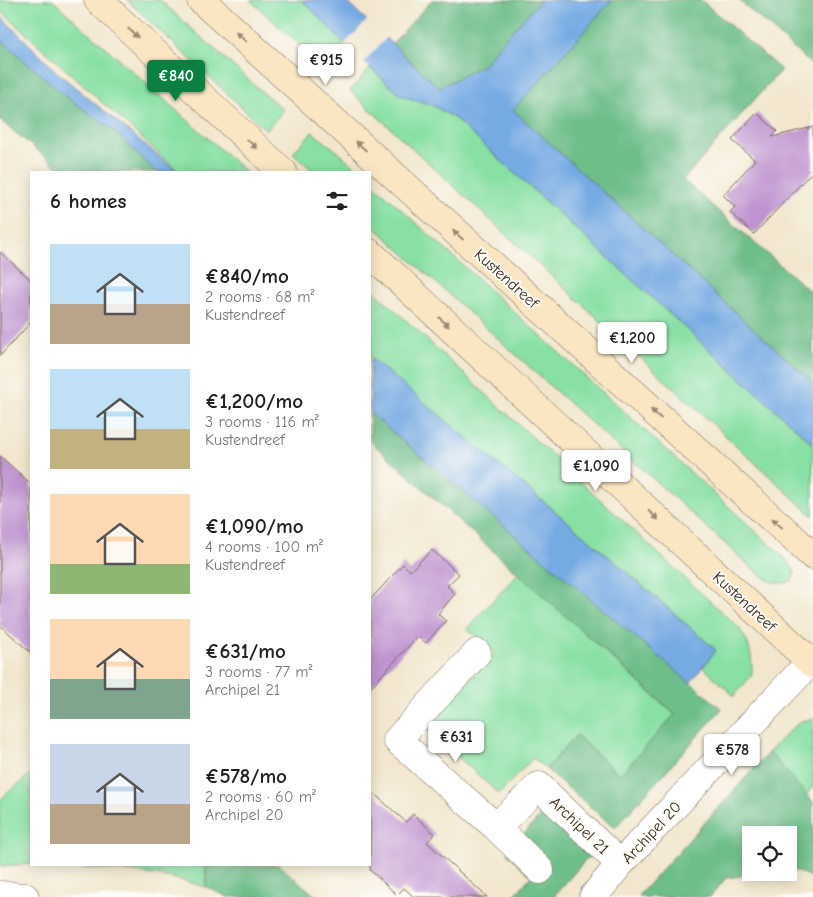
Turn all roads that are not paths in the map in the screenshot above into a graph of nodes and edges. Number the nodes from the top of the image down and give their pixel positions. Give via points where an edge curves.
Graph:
1 (98, 0) edge
2 (201, 0) edge
3 (282, 171) edge
4 (371, 254) edge
5 (813, 556) edge
6 (477, 652) dead end
7 (812, 661) edge
8 (496, 828) junction
9 (620, 864) junction
10 (540, 870) dead end
11 (0, 895) edge
12 (25, 897) edge
13 (593, 897) edge

1 -> 3 main road
5 -> 2 main road, Kustendreef
4 -> 7 main road, Kustendreef
6 - 8 street via 397,740
7 - 9 street, Archipel 20
8 - 9 street, Archipel 21 via 539,786
8 - 10 street
9 - 13 street, Archipel 20
11 - 12 street

